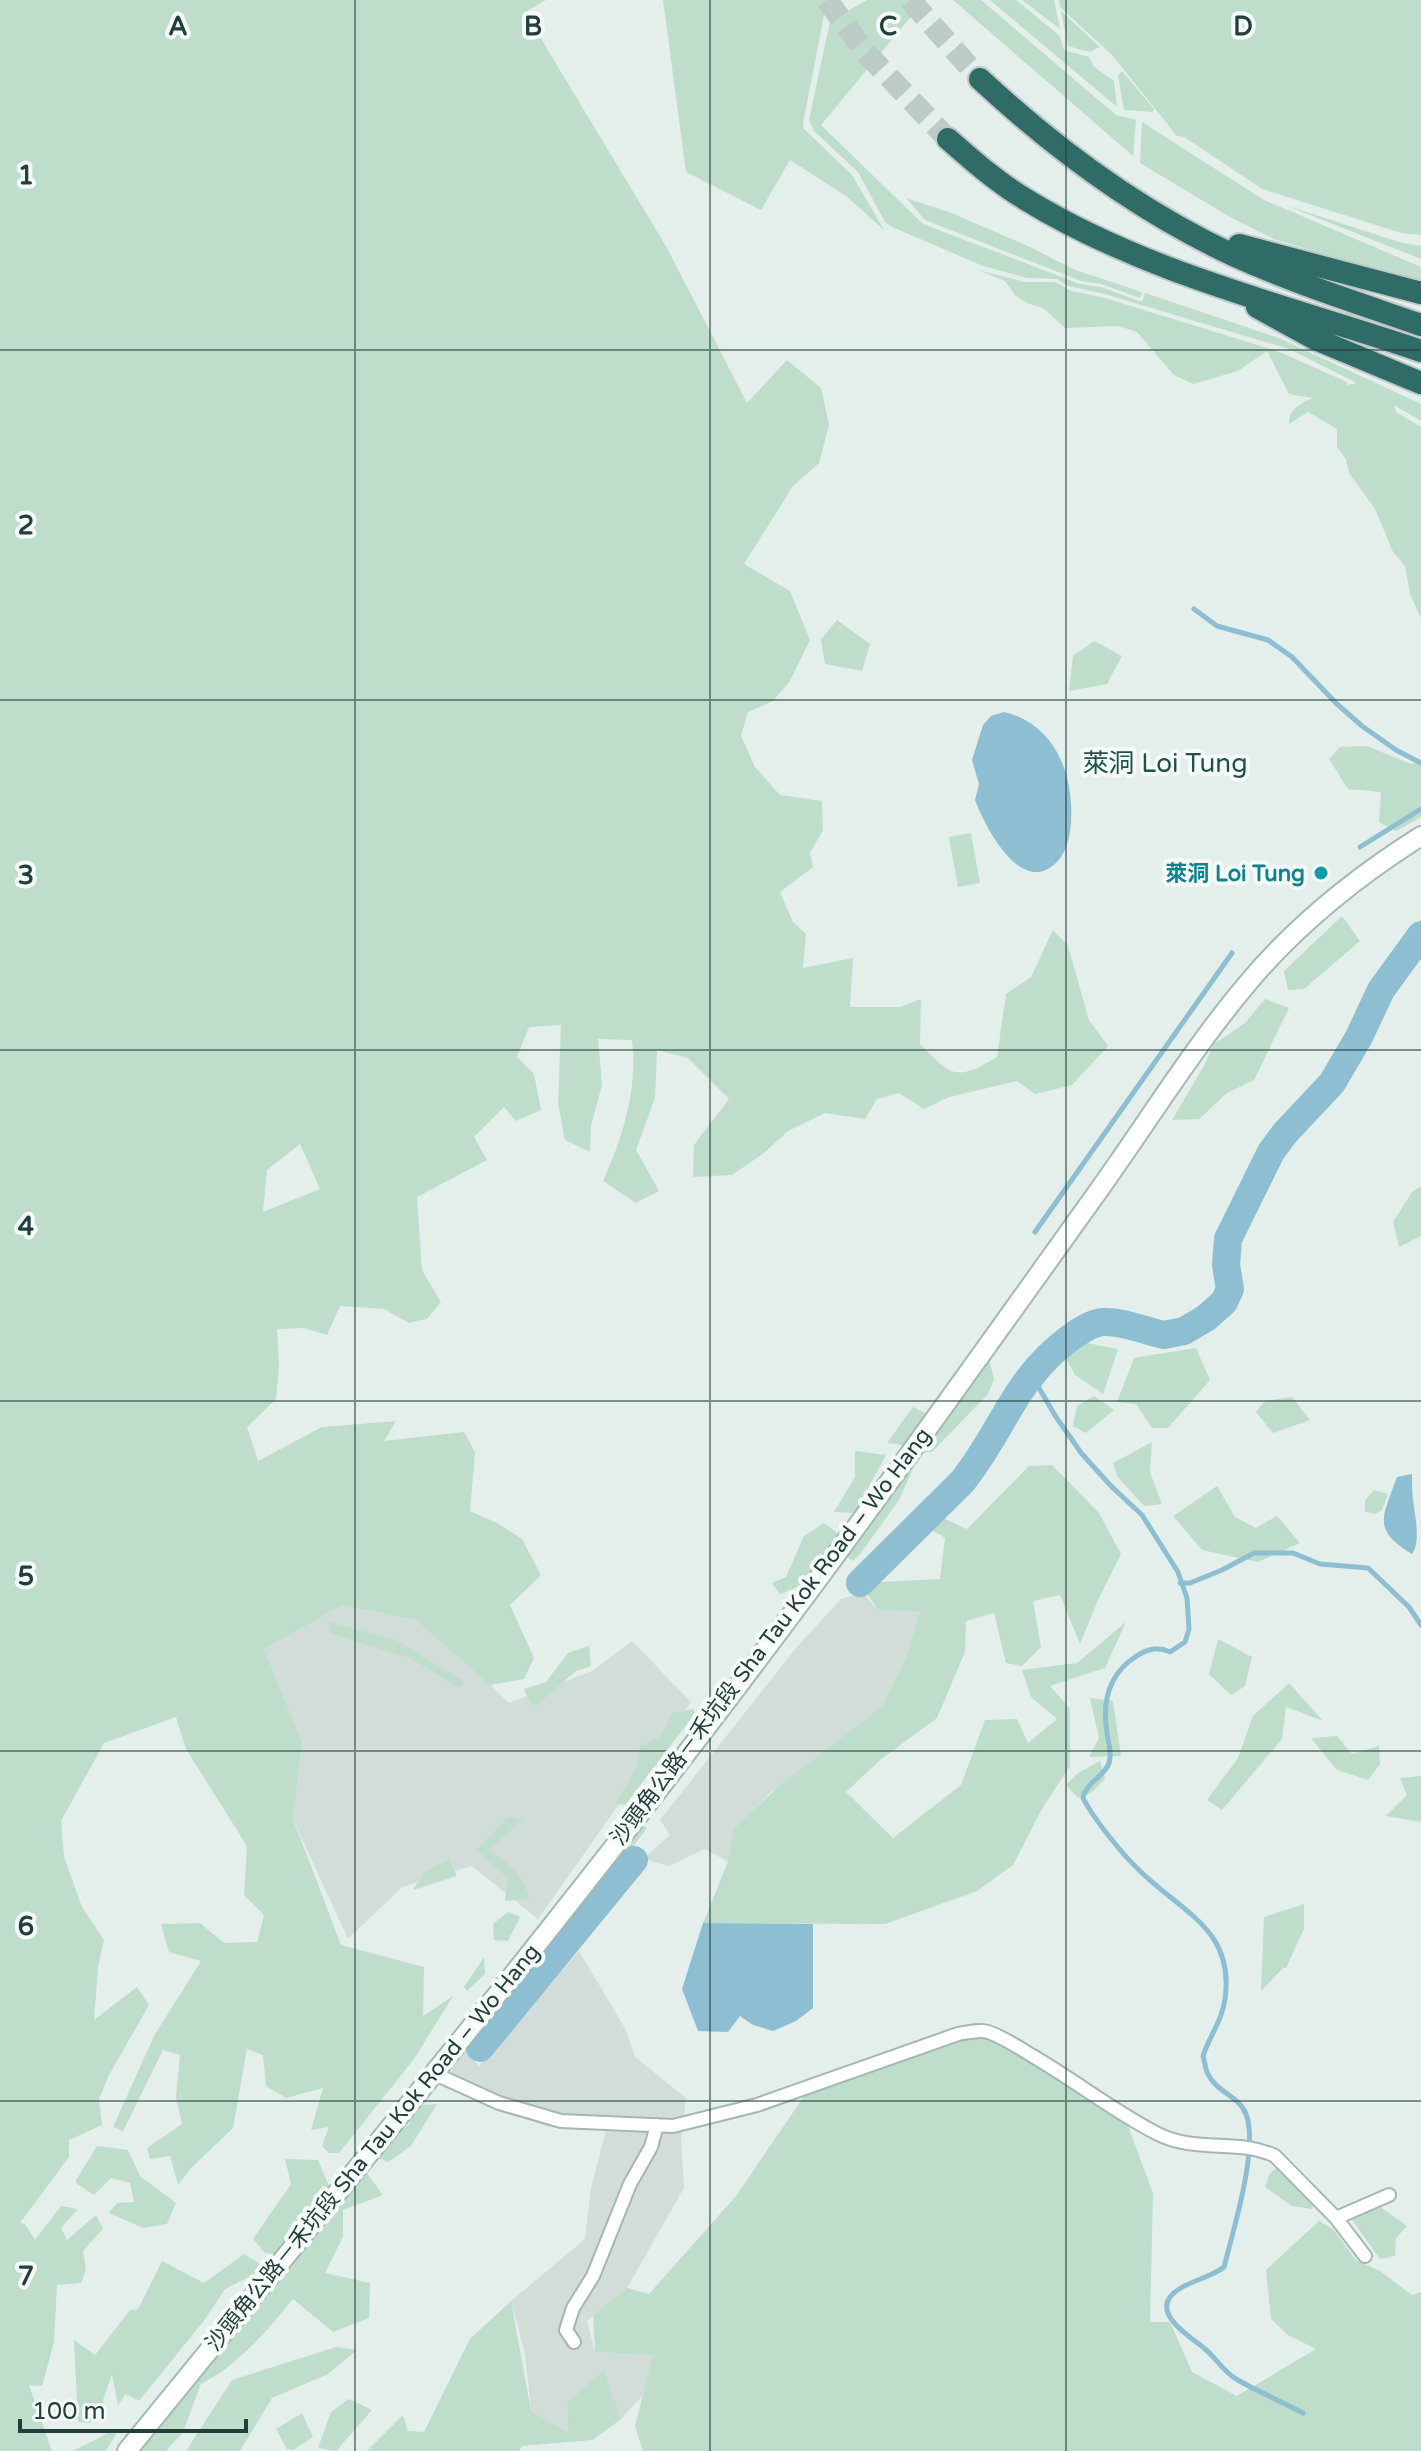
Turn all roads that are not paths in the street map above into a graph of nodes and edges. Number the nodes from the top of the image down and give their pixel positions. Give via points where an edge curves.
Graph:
1 (980, 79) tunnel mouth
2 (948, 139) tunnel mouth
3 (1177, 226) junction
4 (1214, 283) junction
5 (1421, 293) edge
6 (1421, 325) edge
7 (1421, 351) edge
8 (1421, 383) edge
9 (1421, 836) edge
10 (433, 2073) junction
11 (657, 2125) junction
12 (1389, 2195) dead end
13 (1336, 2218) junction
14 (1365, 2256) dead end
15 (574, 2342) dead end
16 (127, 2451) edge

1 - 3 highway via 1071,154
2 - 4 highway via 983,170 1050,214 1127,251
3 - 5 highway
3 - 6 highway via 1286,278
4 - 7 highway
4 - 8 highway via 1313,338
9 - 10 main road, 沙頭角公路－禾坑段 Sha Tau Kok Road – Wo Hang via 1354,880 1247,984 789,1618
10 - 11 street via 499,2103 561,2121
10 - 16 main road, 沙頭角公路－禾坑段 Sha Tau Kok Road – Wo Hang
11 - 13 street via 673,2126 757,2105 958,2034 986,2031 1158,2134 1179,2143 1275,2156
11 - 15 street via 593,2276 573,2308 566,2330
12 - 13 street
13 - 14 street

